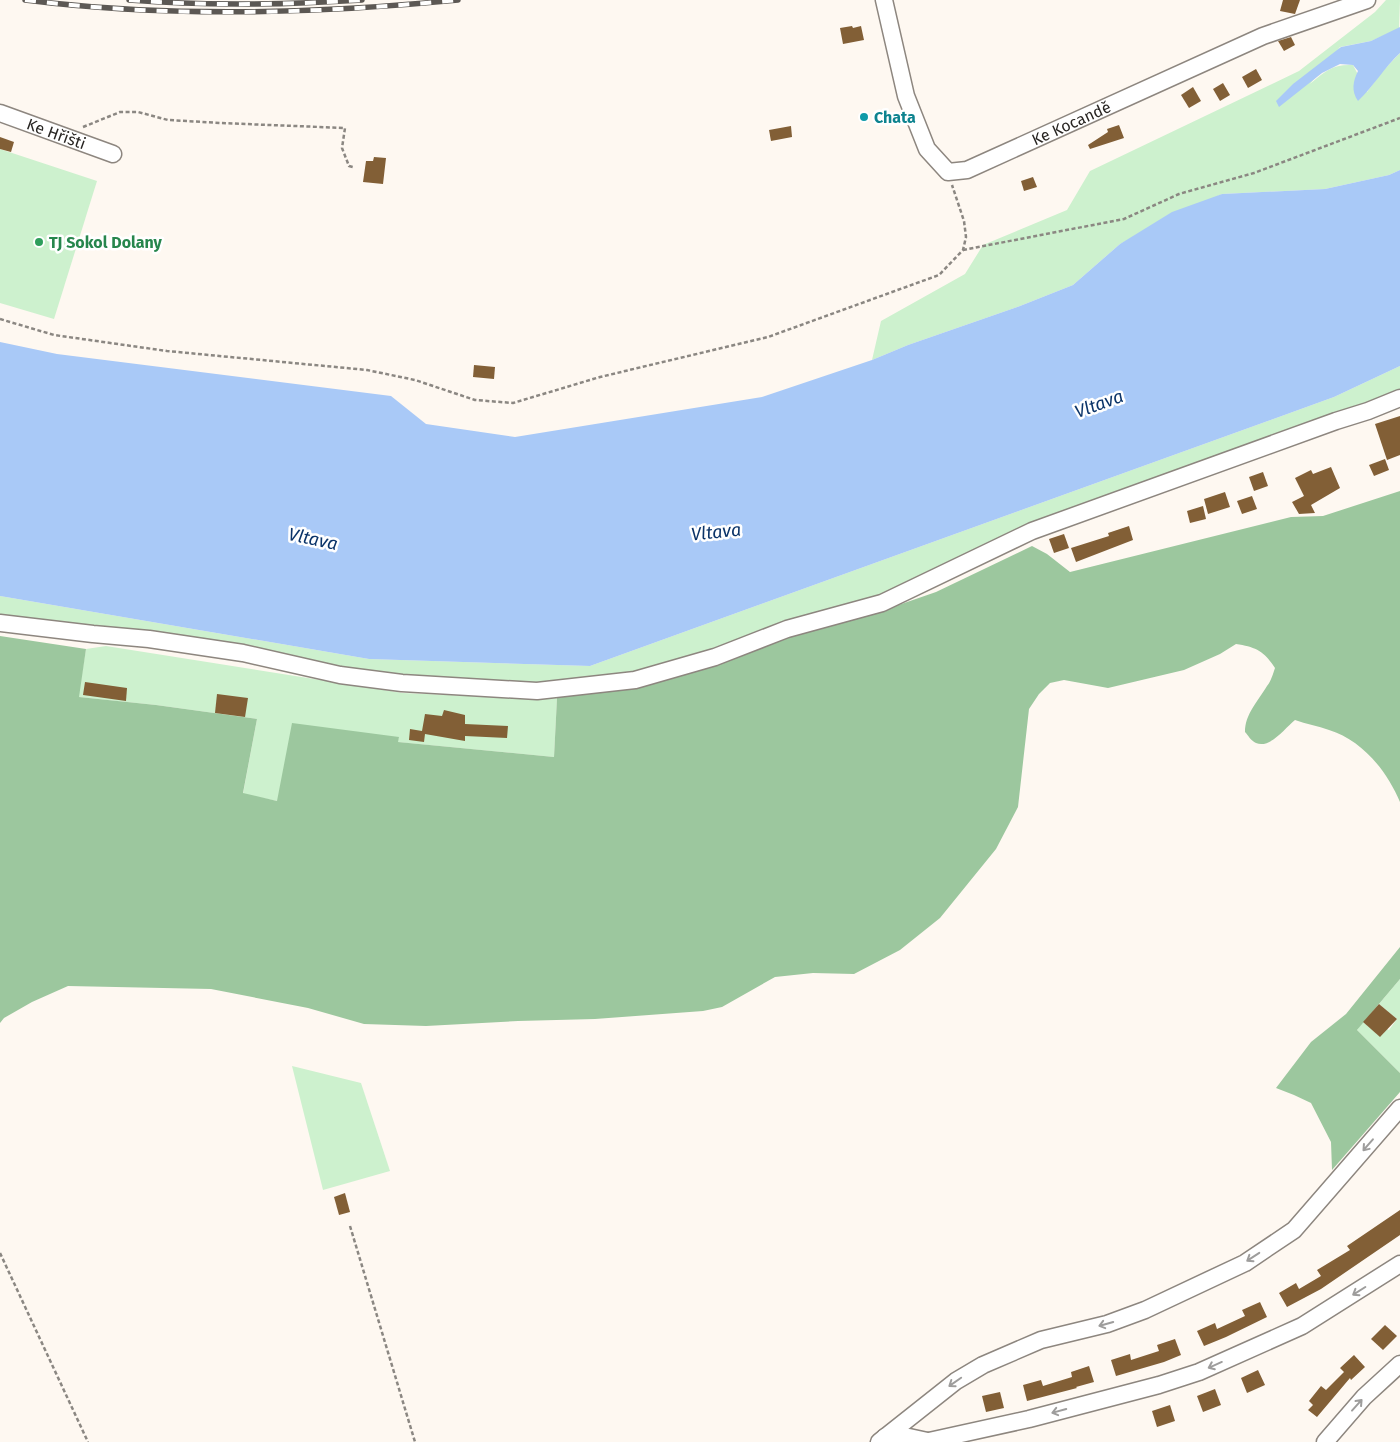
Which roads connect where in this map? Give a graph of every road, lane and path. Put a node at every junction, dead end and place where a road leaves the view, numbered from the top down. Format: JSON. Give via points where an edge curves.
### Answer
{"nodes":[{"id":1,"x":884,"y":0,"type":"edge"},
{"id":2,"x":1367,"y":0,"type":"edge"},
{"id":3,"x":0,"y":113,"type":"edge"},
{"id":4,"x":1400,"y":118,"type":"edge"},
{"id":5,"x":64,"y":136,"type":"junction"},
{"id":6,"x":113,"y":154,"type":"dead end"},
{"id":7,"x":354,"y":167,"type":"dead end"},
{"id":8,"x":948,"y":172,"type":"junction"},
{"id":9,"x":963,"y":250,"type":"junction"},
{"id":10,"x":0,"y":319,"type":"edge"},
{"id":11,"x":1400,"y":398,"type":"edge"},
{"id":12,"x":0,"y":623,"type":"edge"},
{"id":13,"x":1400,"y":1108,"type":"edge"},
{"id":14,"x":350,"y":1226,"type":"dead end"},
{"id":15,"x":0,"y":1254,"type":"edge"},
{"id":16,"x":1400,"y":1264,"type":"edge"},
{"id":17,"x":1400,"y":1364,"type":"edge"},
{"id":18,"x":993,"y":1435,"type":"edge"},
{"id":19,"x":882,"y":1440,"type":"edge"},
{"id":20,"x":88,"y":1442,"type":"edge"},
{"id":21,"x":416,"y":1442,"type":"edge"},
{"id":22,"x":931,"y":1442,"type":"edge"},
{"id":23,"x":1325,"y":1442,"type":"edge"}],
"edges":[{"from":1,"to":8,"type":"street","via":[[906,96],[926,149]]},
{"from":2,"to":8,"type":"street","name":"Ke Kocandě","via":[[1263,36],[967,170]]},
{"from":3,"to":5,"type":"street","name":"Ke Hřišti"},
{"from":4,"to":9,"type":"path","via":[[1254,173],[1179,194],[1124,219]]},
{"from":5,"to":6,"type":"street","name":"Ke Hřišti"},
{"from":5,"to":7,"type":"path","via":[[120,112],[220,124],[345,128],[342,148],[349,166]]},
{"from":8,"to":9,"type":"path","via":[[964,220],[966,237]]},
{"from":9,"to":10,"type":"path","via":[[939,275],[768,337],[600,377],[512,402],[475,400],[415,380],[367,370],[167,351],[54,335]]},
{"from":11,"to":12,"type":"street","via":[[1032,531],[882,603],[787,629],[715,657],[635,680],[537,691],[402,683],[340,675],[242,653],[159,640]]},
{"from":13,"to":19,"type":"street","one_way":true,"via":[[1294,1230],[1245,1263],[1145,1310],[1107,1324],[1041,1340],[983,1365],[956,1381]]},
{"from":14,"to":21,"type":"path"},
{"from":15,"to":20,"type":"path"},
{"from":16,"to":18,"type":"street","one_way":true,"via":[[1302,1326],[1198,1372]]},
{"from":23,"to":17,"type":"street","one_way":true,"via":[[1364,1397]]},
{"from":18,"to":22,"type":"street"},
{"from":19,"to":22,"type":"street","via":[[910,1437]]}]}
